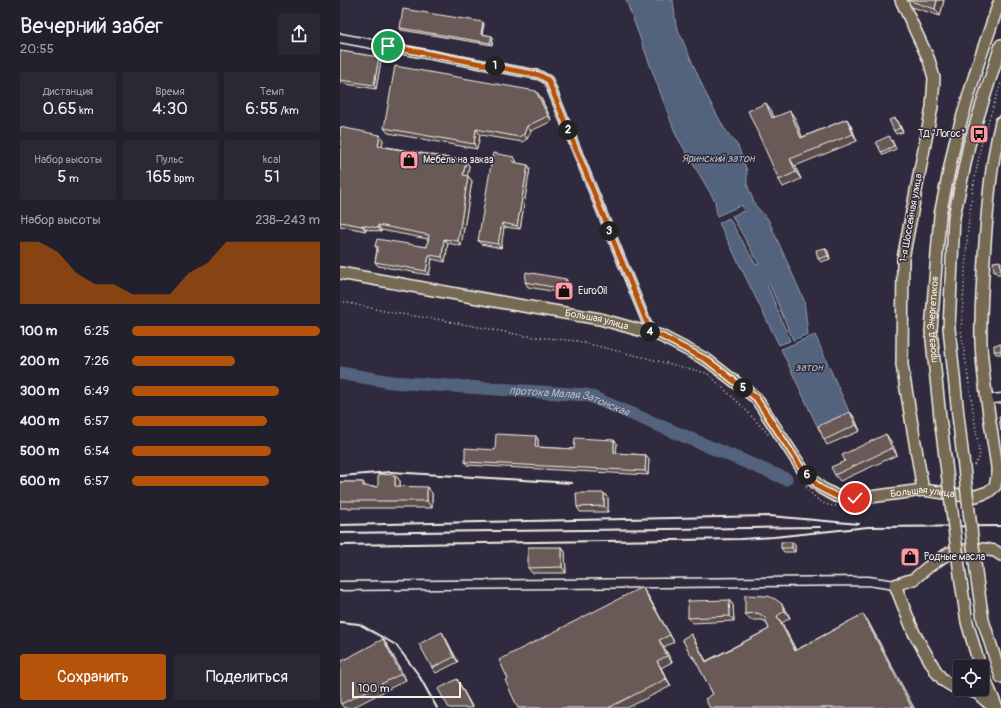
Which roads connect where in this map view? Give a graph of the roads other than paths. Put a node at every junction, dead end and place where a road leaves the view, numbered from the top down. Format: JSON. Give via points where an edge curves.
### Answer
{"nodes":[{"id":1,"x":901,"y":0,"type":"edge"},
{"id":2,"x":1000,"y":0,"type":"edge"},
{"id":3,"x":340,"y":38,"type":"edge"},
{"id":4,"x":1001,"y":45,"type":"edge"},
{"id":5,"x":1001,"y":123,"type":"edge"},
{"id":6,"x":340,"y":273,"type":"edge"},
{"id":7,"x":651,"y":333,"type":"junction"},
{"id":8,"x":1001,"y":398,"type":"edge"},
{"id":9,"x":987,"y":400,"type":"junction"},
{"id":10,"x":923,"y":490,"type":"junction"},
{"id":11,"x":1001,"y":555,"type":"edge"},
{"id":12,"x":895,"y":585,"type":"junction"},
{"id":13,"x":340,"y":586,"type":"edge"},
{"id":14,"x":978,"y":660,"type":"edge"},
{"id":15,"x":1001,"y":677,"type":"edge"},
{"id":16,"x":953,"y":686,"type":"edge"},
{"id":17,"x":989,"y":689,"type":"edge"},
{"id":18,"x":980,"y":696,"type":"edge"},
{"id":19,"x":994,"y":708,"type":"edge"},
{"id":20,"x":997,"y":708,"type":"edge"}],
"edges":[{"from":1,"to":10,"type":"main road","name":"1-я Шоссейная улица","via":[[929,60],[934,78],[932,107],[902,260],[902,365]]},
{"from":2,"to":14,"type":"main road","name":"проезд Энергетиков","bridge":true,"via":[[955,142],[940,215],[931,331],[961,582],[967,622]]},
{"from":3,"to":7,"type":"street","via":[[539,75],[548,80]]},
{"from":4,"to":15,"type":"main road","name":"проезд Энергетиков","bridge":true,"via":[[968,145],[954,217],[949,328],[977,580],[983,620]]},
{"from":5,"to":9,"type":"main road","name":"Большая улица","via":[[993,157],[981,307],[981,343]]},
{"from":6,"to":7,"type":"main road","name":"Большая улица","via":[[600,319]]},
{"from":7,"to":10,"type":"main road","name":"Большая улица","via":[[707,360],[756,398],[805,473],[820,488],[836,496],[855,498]]},
{"from":8,"to":9,"type":"street"},
{"from":9,"to":10,"type":"main road","name":"Большая улица","via":[[997,467],[995,486],[988,492],[976,496]]},
{"from":11,"to":12,"type":"main road","via":[[983,549],[949,553],[914,579]]},
{"from":12,"to":13,"type":"street","via":[[868,581]]},
{"from":12,"to":16,"type":"main road","via":[[914,633],[937,673]]},
{"from":17,"to":20,"type":"main road"},
{"from":18,"to":19,"type":"main road"}]}
